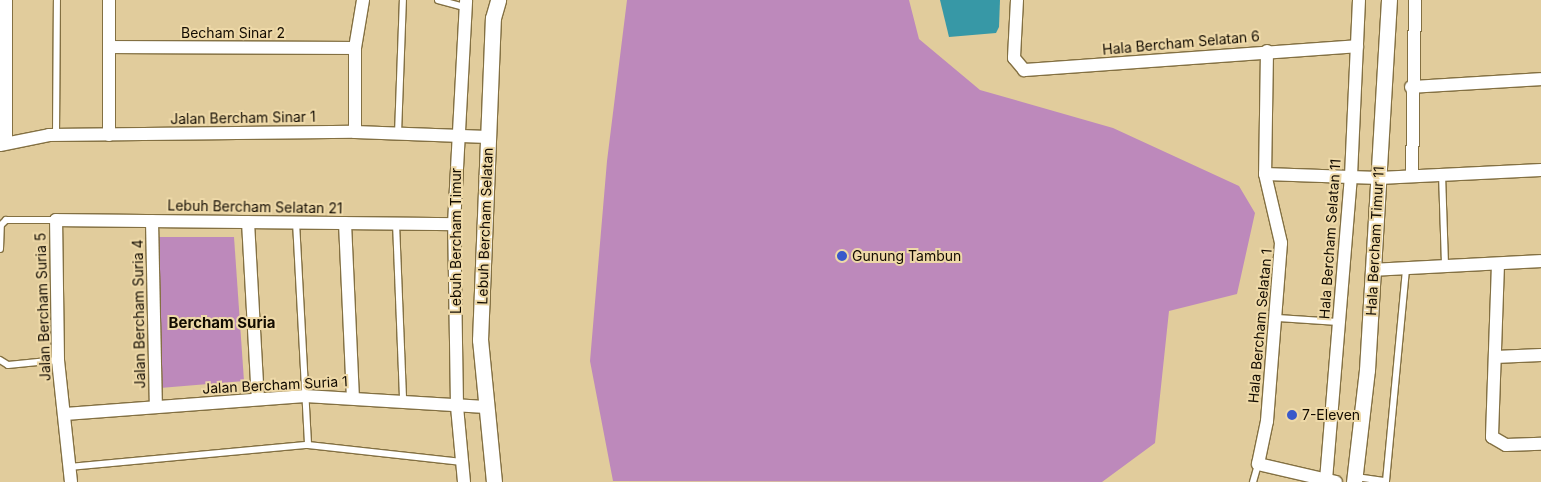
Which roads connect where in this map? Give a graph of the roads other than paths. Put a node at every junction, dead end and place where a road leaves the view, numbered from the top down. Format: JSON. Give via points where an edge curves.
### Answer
{"nodes":[{"id":1,"x":6,"y":0,"type":"edge"},
{"id":2,"x":57,"y":0,"type":"edge"},
{"id":3,"x":109,"y":0,"type":"edge"},
{"id":4,"x":363,"y":0,"type":"edge"},
{"id":5,"x":403,"y":0,"type":"edge"},
{"id":6,"x":438,"y":0,"type":"edge"},
{"id":7,"x":498,"y":0,"type":"edge"},
{"id":8,"x":1017,"y":0,"type":"edge"},
{"id":9,"x":1359,"y":0,"type":"edge"},
{"id":10,"x":1389,"y":0,"type":"edge"},
{"id":11,"x":1415,"y":0,"type":"edge"},
{"id":12,"x":465,"y":4,"type":"edge"},
{"id":13,"x":1357,"y":46,"type":"junction"},
{"id":14,"x":110,"y":47,"type":"junction"},
{"id":15,"x":355,"y":48,"type":"junction"},
{"id":16,"x":1267,"y":51,"type":"junction"},
{"id":17,"x":1541,"y":79,"type":"edge"},
{"id":18,"x":1411,"y":88,"type":"junction"},
{"id":19,"x":355,"y":132,"type":"junction"},
{"id":20,"x":109,"y":134,"type":"junction"},
{"id":21,"x":398,"y":134,"type":"junction"},
{"id":22,"x":56,"y":135,"type":"junction"},
{"id":23,"x":458,"y":137,"type":"junction"},
{"id":24,"x":488,"y":137,"type":"junction"},
{"id":25,"x":3,"y":144,"type":"edge"},
{"id":26,"x":1541,"y":170,"type":"edge"},
{"id":27,"x":1265,"y":174,"type":"junction"},
{"id":28,"x":1442,"y":174,"type":"junction"},
{"id":29,"x":1412,"y":175,"type":"junction"},
{"id":30,"x":1351,"y":176,"type":"junction"},
{"id":31,"x":1379,"y":178,"type":"junction"},
{"id":32,"x":56,"y":220,"type":"junction"},
{"id":33,"x":152,"y":221,"type":"junction"},
{"id":34,"x":248,"y":222,"type":"junction"},
{"id":35,"x":296,"y":222,"type":"junction"},
{"id":36,"x":345,"y":223,"type":"junction"},
{"id":37,"x":396,"y":223,"type":"junction"},
{"id":38,"x":454,"y":224,"type":"junction"},
{"id":39,"x":0,"y":249,"type":"edge"},
{"id":40,"x":1541,"y":261,"type":"edge"},
{"id":41,"x":1498,"y":264,"type":"junction"},
{"id":42,"x":1445,"y":266,"type":"junction"},
{"id":43,"x":1372,"y":270,"type":"junction"},
{"id":44,"x":1406,"y":270,"type":"junction"},
{"id":45,"x":1277,"y":318,"type":"junction"},
{"id":46,"x":1339,"y":322,"type":"junction"},
{"id":47,"x":1541,"y":355,"type":"edge"},
{"id":48,"x":1496,"y":357,"type":"junction"},
{"id":49,"x":0,"y":360,"type":"edge"},
{"id":50,"x":58,"y":360,"type":"junction"},
{"id":51,"x":305,"y":396,"type":"junction"},
{"id":52,"x":354,"y":396,"type":"junction"},
{"id":53,"x":258,"y":399,"type":"junction"},
{"id":54,"x":403,"y":401,"type":"junction"},
{"id":55,"x":156,"y":406,"type":"junction"},
{"id":56,"x":457,"y":406,"type":"junction"},
{"id":57,"x":486,"y":407,"type":"junction"},
{"id":58,"x":65,"y":414,"type":"junction"},
{"id":59,"x":1541,"y":444,"type":"edge"},
{"id":60,"x":308,"y":445,"type":"junction"},
{"id":61,"x":462,"y":462,"type":"junction"},
{"id":62,"x":1258,"y":464,"type":"junction"},
{"id":63,"x":69,"y":467,"type":"junction"},
{"id":64,"x":1355,"y":479,"type":"edge"},
{"id":65,"x":1331,"y":481,"type":"edge"},
{"id":66,"x":70,"y":482,"type":"edge"},
{"id":67,"x":464,"y":482,"type":"edge"},
{"id":68,"x":494,"y":482,"type":"edge"},
{"id":69,"x":1253,"y":482,"type":"edge"},
{"id":70,"x":1388,"y":482,"type":"edge"}],
"edges":[{"from":1,"to":25,"type":"street"},
{"from":2,"to":22,"type":"lane"},
{"from":3,"to":14,"type":"street"},
{"from":4,"to":15,"type":"street"},
{"from":5,"to":21,"type":"lane"},
{"from":6,"to":12,"type":"lane"},
{"from":7,"to":24,"type":"street","name":"Lebuh Bercham Selatan"},
{"from":8,"to":16,"type":"street","name":"Hala Bercham Selatan 6","via":[[1014,58],[1019,68],[1030,71]]},
{"from":9,"to":13,"type":"street","name":"Hala Bercham Selatan 11"},
{"from":10,"to":31,"type":"street","name":"Hala Bercham Timur 11"},
{"from":11,"to":18,"type":"street"},
{"from":12,"to":23,"type":"street","name":"Lebuh Bercham Timur"},
{"from":13,"to":16,"type":"street","name":"Hala Bercham Selatan 6"},
{"from":13,"to":30,"type":"street","name":"Hala Bercham Selatan 11"},
{"from":14,"to":15,"type":"street","name":"Becham Sinar 2"},
{"from":14,"to":20,"type":"street"},
{"from":15,"to":19,"type":"street"},
{"from":16,"to":27,"type":"street","name":"Hala Bercham Selatan 1"},
{"from":17,"to":18,"type":"street"},
{"from":18,"to":29,"type":"street"},
{"from":19,"to":20,"type":"street","name":"Jalan Bercham Sinar 1"},
{"from":19,"to":21,"type":"street","name":"Jalan Bercham Sinar 1"},
{"from":20,"to":22,"type":"street","name":"Jalan Bercham Sinar 1"},
{"from":21,"to":23,"type":"street","name":"Jalan Bercham Sinar 1"},
{"from":22,"to":25,"type":"street","name":"Jalan Bercham Sinar 1"},
{"from":23,"to":24,"type":"street","name":"Jalan Bercham Sinar 1"},
{"from":23,"to":38,"type":"street","name":"Lebuh Bercham Timur"},
{"from":24,"to":57,"type":"street","name":"Lebuh Bercham Selatan","via":[[480,340]]},
{"from":26,"to":28,"type":"street"},
{"from":27,"to":30,"type":"street"},
{"from":27,"to":45,"type":"street","name":"Hala Bercham Selatan 1","via":[[1281,243]]},
{"from":28,"to":29,"type":"street"},
{"from":28,"to":42,"type":"lane"},
{"from":29,"to":31,"type":"street"},
{"from":30,"to":31,"type":"street"},
{"from":30,"to":46,"type":"street","name":"Hala Bercham Selatan 11"},
{"from":31,"to":43,"type":"street","name":"Hala Bercham Timur 11"},
{"from":32,"to":33,"type":"street","name":"Lebuh Bercham Selatan 21"},
{"from":32,"to":39,"type":"lane","via":[[3,222]]},
{"from":32,"to":50,"type":"street","name":"Jalan Bercham Suria 5"},
{"from":33,"to":34,"type":"street","name":"Lebuh Bercham Selatan 21"},
{"from":33,"to":55,"type":"street","name":"Jalan Bercham Suria 4"},
{"from":34,"to":35,"type":"street","name":"Lebuh Bercham Selatan 21"},
{"from":34,"to":53,"type":"street"},
{"from":35,"to":36,"type":"street","name":"Lebuh Bercham Selatan 21"},
{"from":35,"to":51,"type":"lane"},
{"from":36,"to":37,"type":"street","name":"Lebuh Bercham Selatan 21"},
{"from":36,"to":52,"type":"street"},
{"from":37,"to":38,"type":"street","name":"Lebuh Bercham Selatan 21"},
{"from":37,"to":54,"type":"lane"},
{"from":38,"to":56,"type":"street","name":"Lebuh Bercham Timur"},
{"from":40,"to":41,"type":"street"},
{"from":41,"to":42,"type":"street"},
{"from":41,"to":48,"type":"street"},
{"from":42,"to":44,"type":"street"},
{"from":43,"to":44,"type":"street"},
{"from":43,"to":64,"type":"street","name":"Hala Bercham Timur 11"},
{"from":44,"to":70,"type":"lane"},
{"from":45,"to":46,"type":"lane"},
{"from":45,"to":62,"type":"street","name":"Hala Bercham Selatan 1"},
{"from":46,"to":65,"type":"street","name":"Hala Bercham Selatan 11"},
{"from":47,"to":48,"type":"street"},
{"from":48,"to":59,"type":"street","via":[[1492,437],[1506,446]]},
{"from":49,"to":50,"type":"lane","via":[[8,365]]},
{"from":50,"to":58,"type":"street","name":"Jalan Bercham Suria 5"},
{"from":51,"to":52,"type":"street","name":"Jalan Bercham Suria 1"},
{"from":51,"to":53,"type":"street","name":"Jalan Bercham Suria 1"},
{"from":51,"to":60,"type":"lane"},
{"from":52,"to":54,"type":"street","name":"Jalan Bercham Suria 1"},
{"from":53,"to":55,"type":"street","name":"Jalan Bercham Suria 1"},
{"from":54,"to":56,"type":"street","name":"Jalan Bercham Suria 1"},
{"from":55,"to":58,"type":"street","name":"Jalan Bercham Suria 1"},
{"from":56,"to":57,"type":"street","name":"Jalan Bercham Suria 1"},
{"from":56,"to":61,"type":"street","name":"Lebuh Bercham Timur"},
{"from":57,"to":68,"type":"street","name":"Lebuh Bercham Selatan"},
{"from":58,"to":63,"type":"street","name":"Jalan Bercham Suria 5"},
{"from":60,"to":61,"type":"lane"},
{"from":60,"to":63,"type":"lane"},
{"from":61,"to":67,"type":"street","name":"Lebuh Bercham Timur"},
{"from":62,"to":65,"type":"street"},
{"from":62,"to":69,"type":"lane"},
{"from":63,"to":66,"type":"street","name":"Jalan Bercham Suria 5"},
{"from":64,"to":70,"type":"lane"}]}
